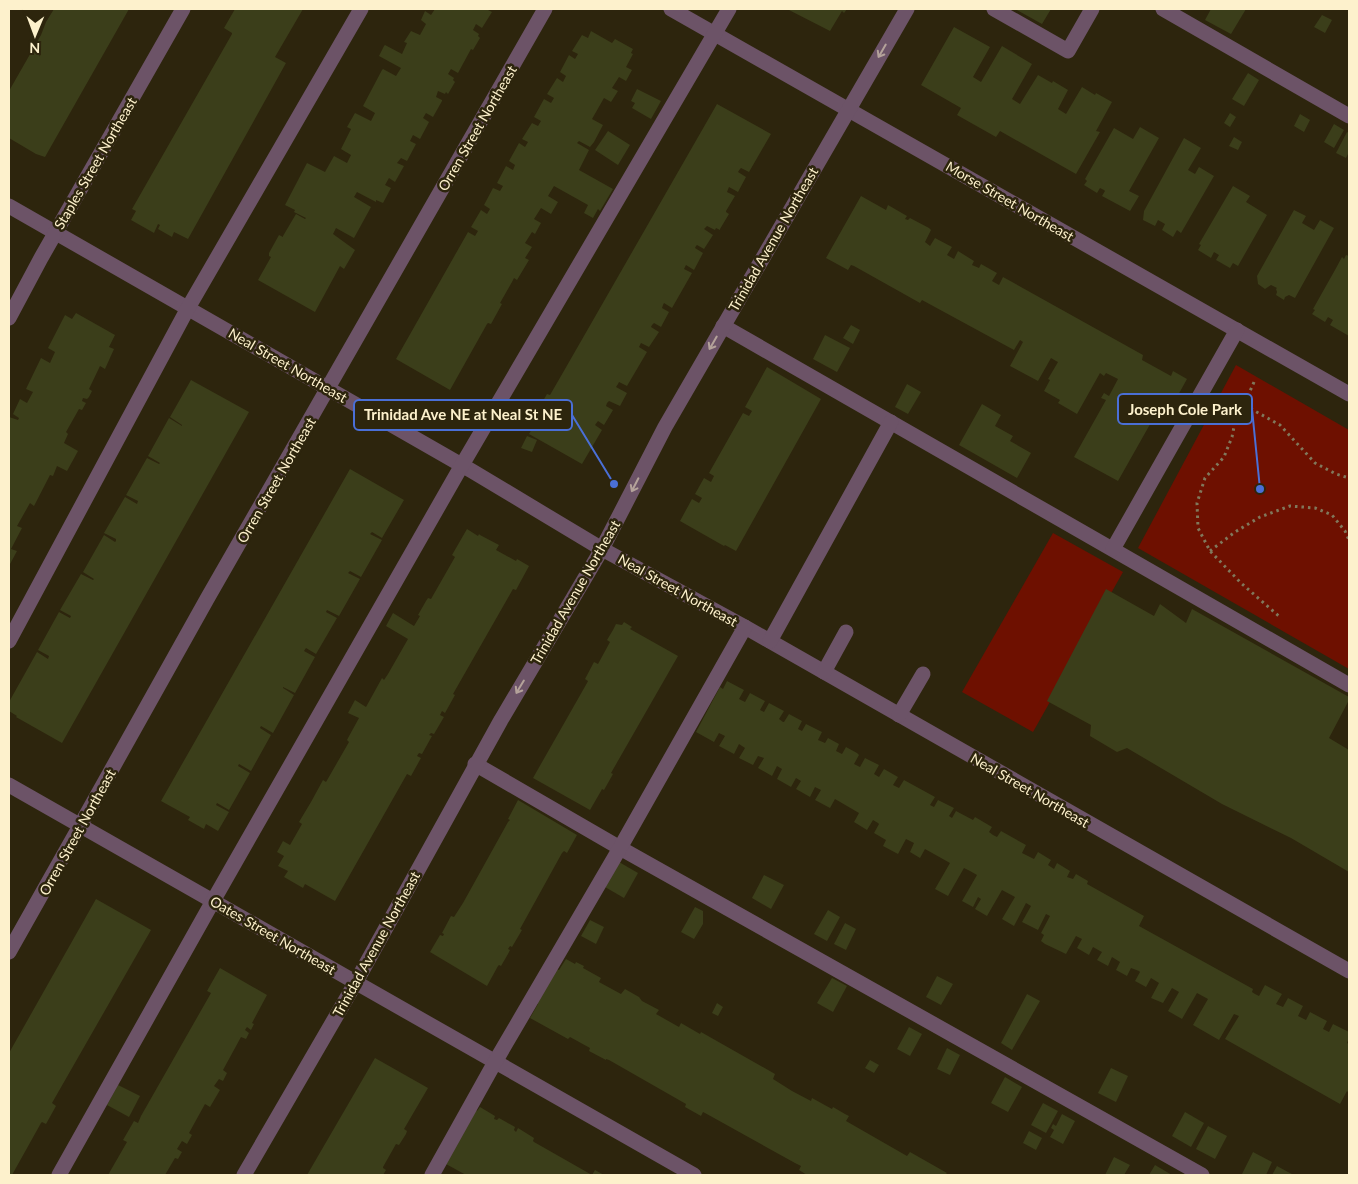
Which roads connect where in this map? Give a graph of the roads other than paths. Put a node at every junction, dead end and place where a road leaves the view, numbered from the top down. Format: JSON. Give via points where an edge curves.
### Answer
{"nodes":[{"id":1,"x":182,"y":9,"type":"edge"},
{"id":2,"x":361,"y":9,"type":"edge"},
{"id":3,"x":545,"y":9,"type":"edge"},
{"id":4,"x":671,"y":9,"type":"edge"},
{"id":5,"x":729,"y":9,"type":"edge"},
{"id":6,"x":907,"y":9,"type":"edge"},
{"id":7,"x":994,"y":9,"type":"edge"},
{"id":8,"x":1092,"y":9,"type":"edge"},
{"id":9,"x":1163,"y":9,"type":"edge"},
{"id":10,"x":715,"y":34,"type":"junction"},
{"id":11,"x":849,"y":109,"type":"junction"},
{"id":12,"x":1349,"y":116,"type":"edge"},
{"id":13,"x":9,"y":206,"type":"edge"},
{"id":14,"x":55,"y":232,"type":"junction"},
{"id":15,"x":188,"y":308,"type":"junction"},
{"id":16,"x":9,"y":318,"type":"edge"},
{"id":17,"x":723,"y":326,"type":"junction"},
{"id":18,"x":1237,"y":330,"type":"junction"},
{"id":19,"x":328,"y":389,"type":"junction"},
{"id":20,"x":1349,"y":394,"type":"edge"},
{"id":21,"x":891,"y":422,"type":"junction"},
{"id":22,"x":462,"y":465,"type":"junction"},
{"id":23,"x":602,"y":549,"type":"junction"},
{"id":24,"x":1113,"y":550,"type":"junction"},
{"id":25,"x":745,"y":627,"type":"junction"},
{"id":26,"x":846,"y":632,"type":"dead end"},
{"id":27,"x":9,"y":641,"type":"edge"},
{"id":28,"x":770,"y":642,"type":"junction"},
{"id":29,"x":824,"y":672,"type":"junction"},
{"id":30,"x":923,"y":674,"type":"dead end"},
{"id":31,"x":1349,"y":686,"type":"edge"},
{"id":32,"x":899,"y":715,"type":"junction"},
{"id":33,"x":476,"y":764,"type":"junction"},
{"id":34,"x":9,"y":784,"type":"edge"},
{"id":35,"x":80,"y":826,"type":"junction"},
{"id":36,"x":620,"y":848,"type":"junction"},
{"id":37,"x":213,"y":901,"type":"junction"},
{"id":38,"x":9,"y":952,"type":"edge"},
{"id":39,"x":1349,"y":971,"type":"edge"},
{"id":40,"x":356,"y":982,"type":"junction"},
{"id":41,"x":495,"y":1062,"type":"junction"},
{"id":42,"x":59,"y":1175,"type":"edge"},
{"id":43,"x":244,"y":1175,"type":"edge"},
{"id":44,"x":432,"y":1175,"type":"edge"},
{"id":45,"x":694,"y":1175,"type":"edge"},
{"id":46,"x":1202,"y":1175,"type":"edge"}],
"edges":[{"from":1,"to":14,"type":"street","name":"Staples Street Northeast"},
{"from":2,"to":15,"type":"street"},
{"from":3,"to":19,"type":"street","name":"Orren Street Northeast"},
{"from":4,"to":10,"type":"street","name":"Morse Street Northeast"},
{"from":5,"to":10,"type":"street"},
{"from":6,"to":11,"type":"street","name":"Trinidad Avenue Northeast","one_way":true},
{"from":7,"to":8,"type":"street","via":[[1068,51]]},
{"from":9,"to":12,"type":"street"},
{"from":10,"to":11,"type":"street","name":"Morse Street Northeast"},
{"from":10,"to":22,"type":"street"},
{"from":11,"to":17,"type":"street","name":"Trinidad Avenue Northeast"},
{"from":11,"to":18,"type":"street","name":"Morse Street Northeast"},
{"from":13,"to":14,"type":"street","name":"Neal Street Northeast"},
{"from":14,"to":15,"type":"street","name":"Neal Street Northeast"},
{"from":14,"to":16,"type":"street","name":"Staples Street Northeast"},
{"from":15,"to":19,"type":"street","name":"Neal Street Northeast"},
{"from":15,"to":27,"type":"street"},
{"from":17,"to":21,"type":"street"},
{"from":17,"to":23,"type":"street","name":"Trinidad Avenue Northeast","one_way":true,"via":[[665,427]]},
{"from":18,"to":20,"type":"street","name":"Morse Street Northeast"},
{"from":18,"to":24,"type":"street"},
{"from":19,"to":22,"type":"street","name":"Neal Street Northeast"},
{"from":19,"to":35,"type":"street","name":"Orren Street Northeast"},
{"from":21,"to":24,"type":"street"},
{"from":21,"to":28,"type":"street"},
{"from":22,"to":23,"type":"street","name":"Neal Street Northeast"},
{"from":22,"to":37,"type":"street"},
{"from":23,"to":25,"type":"street","name":"Neal Street Northeast"},
{"from":23,"to":33,"type":"street","name":"Trinidad Avenue Northeast","one_way":true},
{"from":24,"to":31,"type":"street"},
{"from":25,"to":28,"type":"street","name":"Neal Street Northeast"},
{"from":25,"to":36,"type":"street"},
{"from":26,"to":29,"type":"street"},
{"from":28,"to":29,"type":"street","name":"Neal Street Northeast"},
{"from":29,"to":32,"type":"street","name":"Neal Street Northeast"},
{"from":30,"to":32,"type":"street"},
{"from":32,"to":39,"type":"street","name":"Neal Street Northeast"},
{"from":33,"to":36,"type":"street"},
{"from":33,"to":40,"type":"street","name":"Trinidad Avenue Northeast"},
{"from":34,"to":35,"type":"street","name":"Oates Street Northeast"},
{"from":35,"to":37,"type":"street","name":"Oates Street Northeast"},
{"from":35,"to":38,"type":"street","name":"Orren Street Northeast"},
{"from":36,"to":41,"type":"street"},
{"from":36,"to":46,"type":"street"},
{"from":37,"to":40,"type":"street","name":"Oates Street Northeast"},
{"from":37,"to":42,"type":"street"},
{"from":40,"to":41,"type":"street","name":"Oates Street Northeast"},
{"from":40,"to":43,"type":"street","name":"Trinidad Avenue Northeast"},
{"from":41,"to":44,"type":"street"},
{"from":41,"to":45,"type":"street","name":"Oates Street Northeast"}]}
